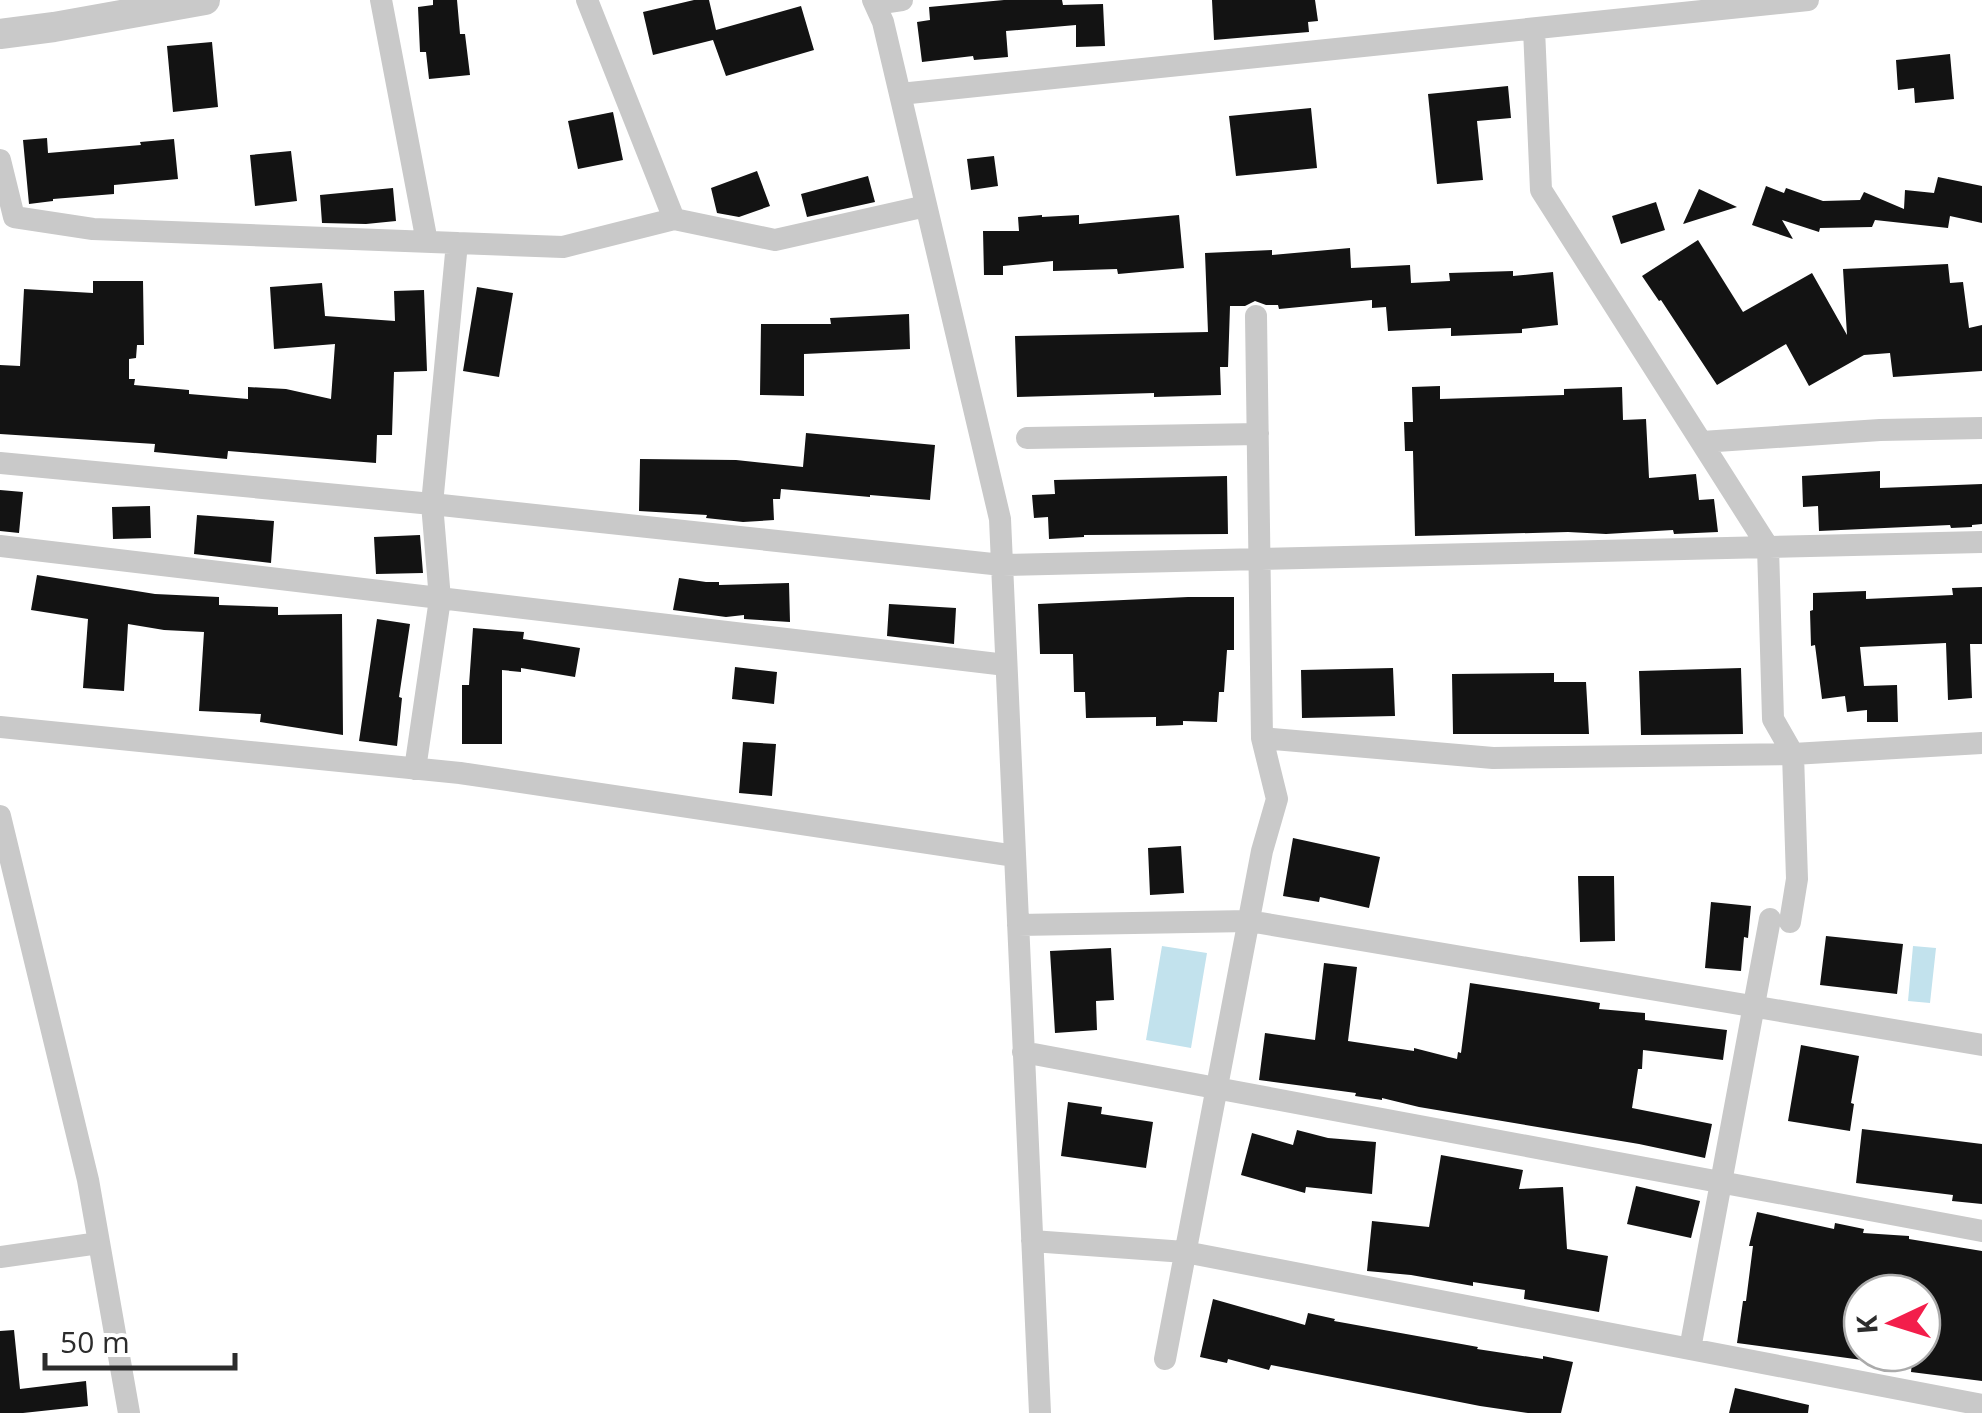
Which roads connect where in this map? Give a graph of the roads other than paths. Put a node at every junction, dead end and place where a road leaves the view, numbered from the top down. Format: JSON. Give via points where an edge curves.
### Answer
{"nodes":[{"id":1,"x":205,"y":0,"type":"edge"},
{"id":2,"x":381,"y":0,"type":"edge"},
{"id":3,"x":588,"y":0,"type":"edge"},
{"id":4,"x":902,"y":0,"type":"edge"},
{"id":5,"x":1808,"y":0,"type":"edge"},
{"id":6,"x":874,"y":2,"type":"edge"},
{"id":7,"x":1534,"y":28,"type":"junction"},
{"id":8,"x":0,"y":34,"type":"edge"},
{"id":9,"x":900,"y":94,"type":"junction"},
{"id":10,"x":0,"y":160,"type":"edge"},
{"id":11,"x":926,"y":206,"type":"junction"},
{"id":12,"x":674,"y":219,"type":"junction"},
{"id":13,"x":427,"y":242,"type":"junction"},
{"id":14,"x":457,"y":243,"type":"junction"},
{"id":15,"x":1256,"y":316,"type":"dead end"},
{"id":16,"x":1982,"y":428,"type":"edge"},
{"id":17,"x":1258,"y":434,"type":"junction"},
{"id":18,"x":1027,"y":438,"type":"dead end"},
{"id":19,"x":1702,"y":442,"type":"junction"},
{"id":20,"x":0,"y":463,"type":"edge"},
{"id":21,"x":432,"y":504,"type":"junction"},
{"id":22,"x":1982,"y":542,"type":"edge"},
{"id":23,"x":0,"y":546,"type":"edge"},
{"id":24,"x":1768,"y":546,"type":"junction"},
{"id":25,"x":1260,"y":559,"type":"junction"},
{"id":26,"x":1002,"y":565,"type":"junction"},
{"id":27,"x":440,"y":599,"type":"junction"},
{"id":28,"x":1006,"y":665,"type":"junction"},
{"id":29,"x":0,"y":727,"type":"edge"},
{"id":30,"x":1262,"y":738,"type":"junction"},
{"id":31,"x":1982,"y":743,"type":"edge"},
{"id":32,"x":1794,"y":754,"type":"junction"},
{"id":33,"x":416,"y":769,"type":"junction"},
{"id":34,"x":0,"y":816,"type":"edge"},
{"id":35,"x":1015,"y":856,"type":"junction"},
{"id":36,"x":1249,"y":921,"type":"junction"},
{"id":37,"x":1018,"y":925,"type":"junction"},
{"id":38,"x":1754,"y":1007,"type":"junction"},
{"id":39,"x":1982,"y":1045,"type":"edge"},
{"id":40,"x":1024,"y":1052,"type":"junction"},
{"id":41,"x":1217,"y":1088,"type":"junction"},
{"id":42,"x":1721,"y":1182,"type":"junction"},
{"id":43,"x":1982,"y":1231,"type":"edge"},
{"id":44,"x":1032,"y":1241,"type":"junction"},
{"id":45,"x":99,"y":1243,"type":"junction"},
{"id":46,"x":1185,"y":1252,"type":"junction"},
{"id":47,"x":0,"y":1257,"type":"edge"},
{"id":48,"x":1690,"y":1349,"type":"junction"},
{"id":49,"x":1165,"y":1359,"type":"dead end"},
{"id":50,"x":1982,"y":1406,"type":"edge"},
{"id":51,"x":130,"y":1413,"type":"edge"},
{"id":52,"x":1040,"y":1413,"type":"edge"}],
"edges":[{"from":1,"to":8,"type":"street"},
{"from":2,"to":13,"type":"street"},
{"from":3,"to":12,"type":"street"},
{"from":4,"to":6,"type":"street"},
{"from":5,"to":7,"type":"street"},
{"from":6,"to":9,"type":"street"},
{"from":7,"to":9,"type":"street"},
{"from":7,"to":19,"type":"street","via":[[1541,190]]},
{"from":9,"to":11,"type":"street"},
{"from":10,"to":13,"type":"street","via":[[14,218],[94,229]]},
{"from":11,"to":12,"type":"street","via":[[775,240]]},
{"from":11,"to":26,"type":"street","via":[[1000,519]]},
{"from":12,"to":14,"type":"street","via":[[564,248]]},
{"from":13,"to":14,"type":"street"},
{"from":14,"to":21,"type":"street"},
{"from":15,"to":17,"type":"street"},
{"from":16,"to":19,"type":"street"},
{"from":17,"to":18,"type":"street"},
{"from":17,"to":25,"type":"street"},
{"from":19,"to":24,"type":"street"},
{"from":20,"to":21,"type":"street"},
{"from":21,"to":26,"type":"street"},
{"from":21,"to":27,"type":"street"},
{"from":22,"to":24,"type":"street"},
{"from":23,"to":27,"type":"street"},
{"from":24,"to":25,"type":"street"},
{"from":24,"to":32,"type":"street","via":[[1773,720]]},
{"from":25,"to":26,"type":"street"},
{"from":25,"to":30,"type":"street"},
{"from":26,"to":28,"type":"street"},
{"from":27,"to":28,"type":"street"},
{"from":27,"to":33,"type":"street"},
{"from":28,"to":35,"type":"street"},
{"from":29,"to":33,"type":"street"},
{"from":30,"to":32,"type":"street","via":[[1493,758]]},
{"from":30,"to":36,"type":"street","via":[[1277,798]]},
{"from":31,"to":32,"type":"street"},
{"from":32,"to":38,"type":"street","via":[[1797,879]]},
{"from":33,"to":35,"type":"street"},
{"from":34,"to":45,"type":"street"},
{"from":35,"to":37,"type":"street"},
{"from":36,"to":37,"type":"street"},
{"from":36,"to":38,"type":"street"},
{"from":36,"to":41,"type":"street"},
{"from":37,"to":40,"type":"street"},
{"from":38,"to":39,"type":"street"},
{"from":38,"to":42,"type":"street"},
{"from":40,"to":41,"type":"street"},
{"from":40,"to":44,"type":"street"},
{"from":41,"to":42,"type":"street"},
{"from":41,"to":46,"type":"street"},
{"from":42,"to":43,"type":"street"},
{"from":42,"to":48,"type":"street"},
{"from":44,"to":46,"type":"street"},
{"from":44,"to":52,"type":"street"},
{"from":45,"to":47,"type":"street"},
{"from":45,"to":51,"type":"street"},
{"from":46,"to":48,"type":"street"},
{"from":46,"to":49,"type":"street"},
{"from":48,"to":50,"type":"street"}]}
